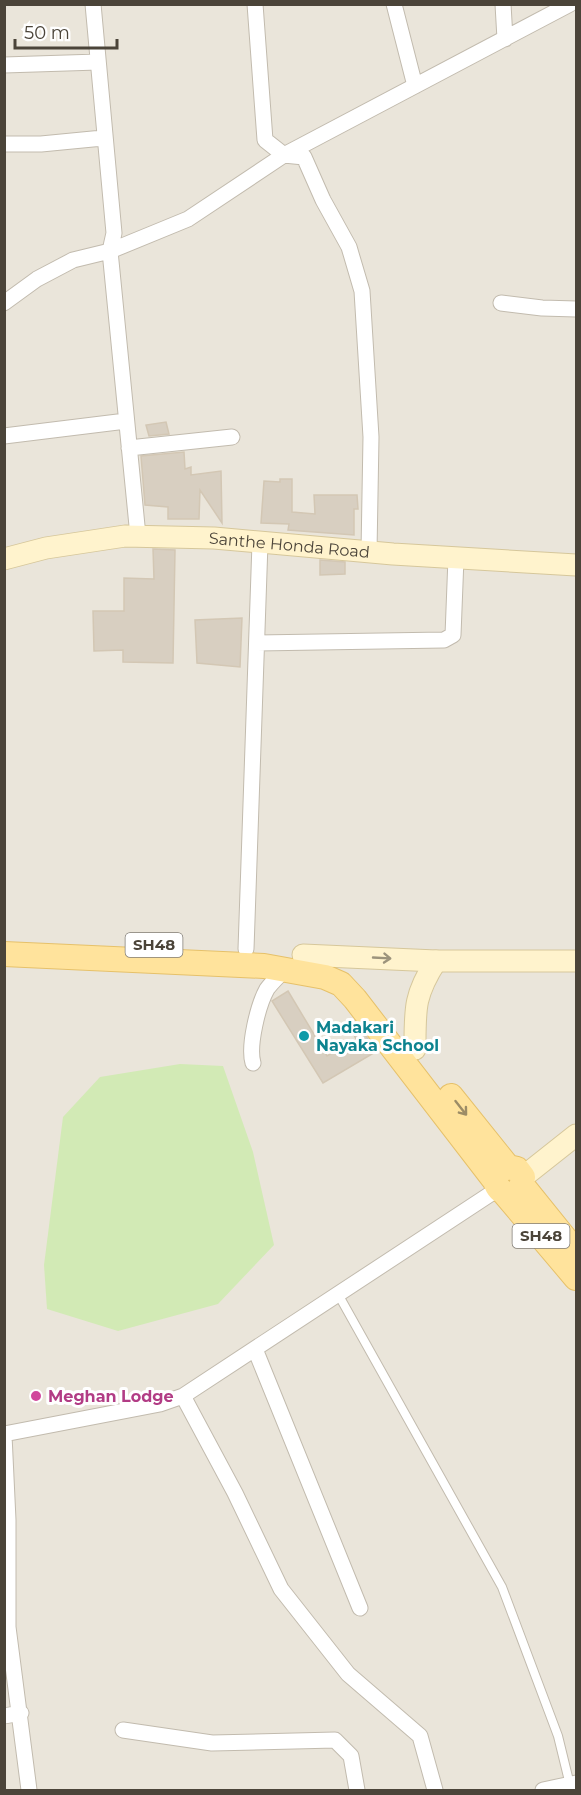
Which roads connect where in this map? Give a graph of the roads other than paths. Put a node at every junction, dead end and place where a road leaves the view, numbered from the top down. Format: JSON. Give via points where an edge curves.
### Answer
{"nodes":[{"id":1,"x":93,"y":4,"type":"edge"},
{"id":2,"x":255,"y":4,"type":"edge"},
{"id":3,"x":393,"y":4,"type":"edge"},
{"id":4,"x":502,"y":4,"type":"edge"},
{"id":5,"x":570,"y":4,"type":"edge"},
{"id":6,"x":505,"y":39,"type":"junction"},
{"id":7,"x":98,"y":62,"type":"junction"},
{"id":8,"x":4,"y":65,"type":"edge"},
{"id":9,"x":415,"y":86,"type":"junction"},
{"id":10,"x":103,"y":138,"type":"junction"},
{"id":11,"x":4,"y":144,"type":"edge"},
{"id":12,"x":284,"y":155,"type":"junction"},
{"id":13,"x":110,"y":251,"type":"junction"},
{"id":14,"x":4,"y":303,"type":"edge"},
{"id":15,"x":501,"y":303,"type":"dead end"},
{"id":16,"x":576,"y":309,"type":"edge"},
{"id":17,"x":126,"y":421,"type":"junction"},
{"id":18,"x":4,"y":436,"type":"edge"},
{"id":19,"x":232,"y":436,"type":"dead end"},
{"id":20,"x":129,"y":448,"type":"junction"},
{"id":21,"x":138,"y":536,"type":"junction"},
{"id":22,"x":260,"y":543,"type":"junction"},
{"id":23,"x":369,"y":552,"type":"junction"},
{"id":24,"x":456,"y":558,"type":"junction"},
{"id":25,"x":4,"y":559,"type":"edge"},
{"id":26,"x":576,"y":565,"type":"edge"},
{"id":27,"x":257,"y":643,"type":"junction"},
{"id":28,"x":4,"y":938,"type":"edge"},
{"id":29,"x":246,"y":949,"type":"junction"},
{"id":30,"x":4,"y":954,"type":"edge"},
{"id":31,"x":436,"y":961,"type":"junction"},
{"id":32,"x":576,"y":961,"type":"edge"},
{"id":33,"x":297,"y":962,"type":"junction"},
{"id":34,"x":415,"y":1049,"type":"junction"},
{"id":35,"x":253,"y":1063,"type":"dead end"},
{"id":36,"x":576,"y":1136,"type":"edge"},
{"id":37,"x":509,"y":1182,"type":"junction"},
{"id":38,"x":576,"y":1252,"type":"edge"},
{"id":39,"x":576,"y":1278,"type":"edge"},
{"id":40,"x":338,"y":1294,"type":"junction"},
{"id":41,"x":255,"y":1349,"type":"junction"},
{"id":42,"x":183,"y":1396,"type":"junction"},
{"id":43,"x":4,"y":1434,"type":"edge"},
{"id":44,"x":360,"y":1608,"type":"dead end"},
{"id":45,"x":6,"y":1627,"type":"edge"},
{"id":46,"x":21,"y":1713,"type":"junction"},
{"id":47,"x":4,"y":1716,"type":"edge"},
{"id":48,"x":123,"y":1730,"type":"dead end"},
{"id":49,"x":573,"y":1784,"type":"edge"},
{"id":50,"x":29,"y":1791,"type":"edge"},
{"id":51,"x":357,"y":1791,"type":"edge"},
{"id":52,"x":435,"y":1791,"type":"edge"},
{"id":53,"x":543,"y":1791,"type":"edge"}],
"edges":[{"from":1,"to":7,"type":"street"},
{"from":2,"to":12,"type":"street","via":[[266,140]]},
{"from":3,"to":9,"type":"street"},
{"from":4,"to":6,"type":"street"},
{"from":5,"to":6,"type":"street"},
{"from":6,"to":9,"type":"street"},
{"from":7,"to":8,"type":"street"},
{"from":7,"to":10,"type":"street"},
{"from":9,"to":12,"type":"street"},
{"from":10,"to":11,"type":"street"},
{"from":10,"to":13,"type":"street","via":[[114,233]]},
{"from":12,"to":13,"type":"street","via":[[188,219]]},
{"from":12,"to":23,"type":"street","via":[[304,157],[349,247],[362,291],[371,437]]},
{"from":13,"to":14,"type":"street","via":[[73,260]]},
{"from":13,"to":17,"type":"street"},
{"from":15,"to":16,"type":"street"},
{"from":17,"to":18,"type":"street"},
{"from":17,"to":20,"type":"street"},
{"from":19,"to":20,"type":"street"},
{"from":20,"to":21,"type":"street"},
{"from":21,"to":22,"type":"main road","name":"Santhe Honda Road"},
{"from":21,"to":25,"type":"main road","name":"Santhe Honda Road","via":[[46,548]]},
{"from":22,"to":23,"type":"main road","name":"Santhe Honda Road"},
{"from":22,"to":27,"type":"street"},
{"from":23,"to":24,"type":"main road","name":"Santhe Honda Road"},
{"from":24,"to":26,"type":"main road","name":"Santhe Honda Road"},
{"from":24,"to":27,"type":"street","via":[[453,635],[444,640]]},
{"from":27,"to":29,"type":"street"},
{"from":28,"to":29,"type":"main road","number":"SH48"},
{"from":29,"to":33,"type":"main road","number":"SH48"},
{"from":30,"to":33,"type":"main road","number":"SH48"},
{"from":31,"to":32,"type":"main road"},
{"from":33,"to":31,"type":"main road","one_way":true},
{"from":31,"to":34,"type":"main road","via":[[417,997]]},
{"from":33,"to":34,"type":"main road","number":"SH48","via":[[344,968],[359,980]]},
{"from":33,"to":35,"type":"street","via":[[267,989],[257,1015]]},
{"from":33,"to":37,"type":"main road","number":"SH48","via":[[341,984]]},
{"from":34,"to":37,"type":"main road","number":"SH48","one_way":true},
{"from":36,"to":37,"type":"main road"},
{"from":37,"to":38,"type":"main road","number":"SH48"},
{"from":37,"to":39,"type":"main road","number":"SH48"},
{"from":37,"to":40,"type":"street"},
{"from":40,"to":41,"type":"street"},
{"from":40,"to":49,"type":"lane","via":[[502,1587]]},
{"from":41,"to":42,"type":"street"},
{"from":41,"to":44,"type":"street"},
{"from":42,"to":43,"type":"street","via":[[160,1404]]},
{"from":42,"to":52,"type":"street","via":[[281,1589],[348,1674],[420,1736]]},
{"from":43,"to":45,"type":"street","via":[[8,1520]]},
{"from":45,"to":46,"type":"street"},
{"from":46,"to":47,"type":"street"},
{"from":46,"to":50,"type":"street"},
{"from":48,"to":51,"type":"street","via":[[212,1743],[335,1740],[351,1756]]},
{"from":49,"to":53,"type":"street"}]}
